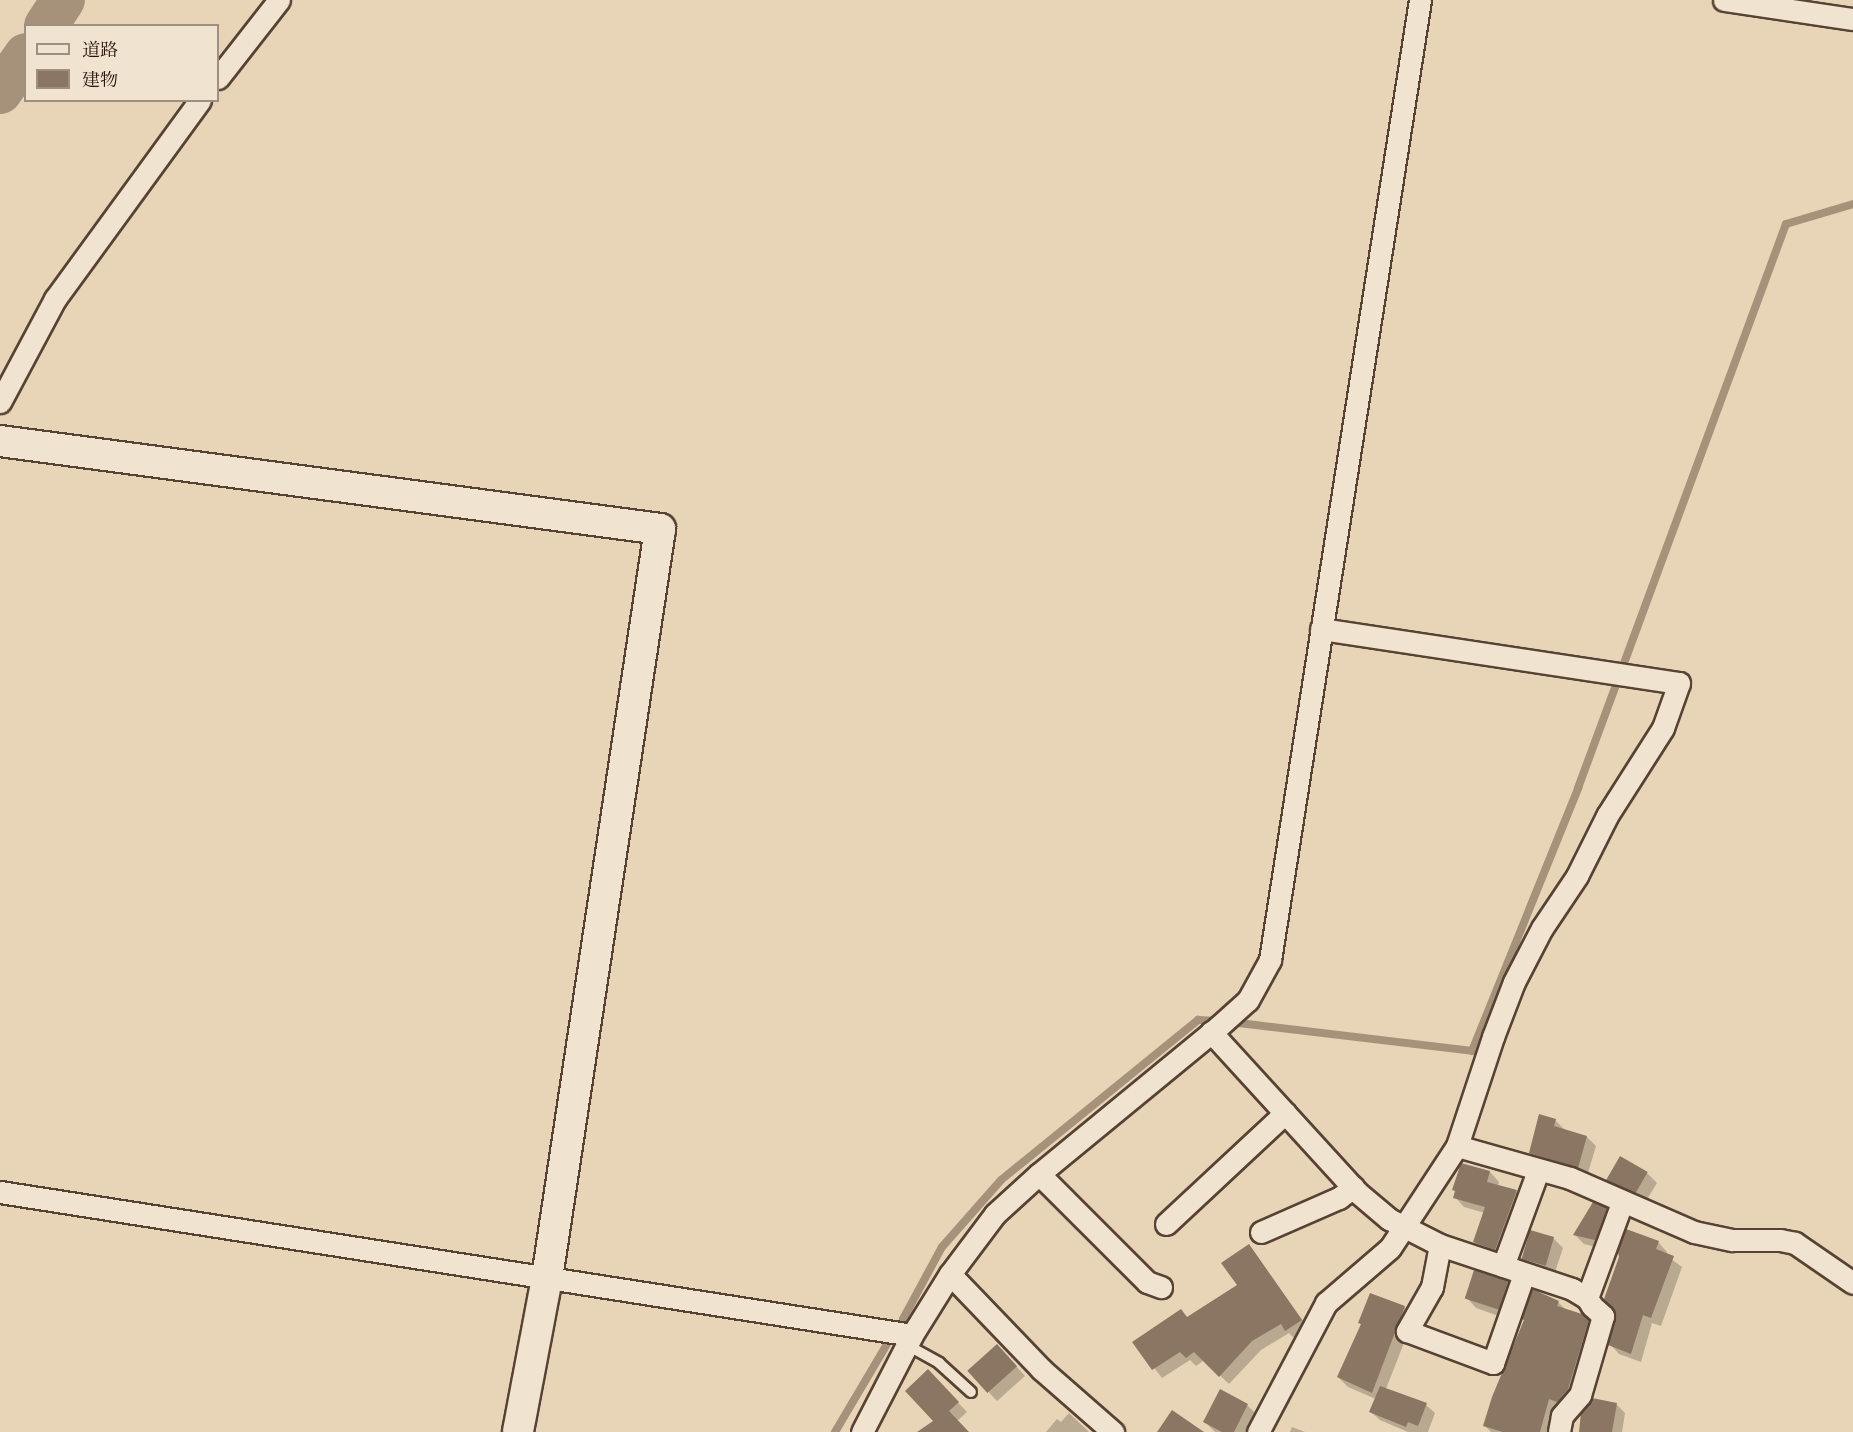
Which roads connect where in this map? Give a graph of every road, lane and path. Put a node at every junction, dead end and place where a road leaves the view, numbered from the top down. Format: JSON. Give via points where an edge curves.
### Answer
{"nodes":[{"id":1,"x":279,"y":0,"type":"edge"},
{"id":2,"x":1420,"y":0,"type":"edge"},
{"id":3,"x":1724,"y":0,"type":"edge"},
{"id":4,"x":1853,"y":19,"type":"edge"},
{"id":5,"x":219,"y":77,"type":"edge"},
{"id":6,"x":199,"y":102,"type":"edge"},
{"id":7,"x":0,"y":402,"type":"edge"},
{"id":8,"x":0,"y":441,"type":"edge"},
{"id":9,"x":1321,"y":629,"type":"junction"},
{"id":10,"x":1215,"y":1030,"type":"junction"},
{"id":11,"x":1285,"y":1113,"type":"junction"},
{"id":12,"x":1457,"y":1146,"type":"junction"},
{"id":13,"x":1538,"y":1171,"type":"junction"},
{"id":14,"x":1039,"y":1174,"type":"junction"},
{"id":15,"x":1353,"y":1187,"type":"junction"},
{"id":16,"x":0,"y":1192,"type":"edge"},
{"id":17,"x":1622,"y":1203,"type":"junction"},
{"id":18,"x":1166,"y":1224,"type":"dead end"},
{"id":19,"x":1404,"y":1227,"type":"junction"},
{"id":20,"x":1261,"y":1232,"type":"dead end"},
{"id":21,"x":1440,"y":1245,"type":"junction"},
{"id":22,"x":1503,"y":1266,"type":"junction"},
{"id":23,"x":950,"y":1274,"type":"junction"},
{"id":24,"x":1524,"y":1275,"type":"junction"},
{"id":25,"x":547,"y":1278,"type":"junction"},
{"id":26,"x":1853,"y":1283,"type":"edge"},
{"id":27,"x":1161,"y":1287,"type":"dead end"},
{"id":28,"x":1587,"y":1298,"type":"junction"},
{"id":29,"x":910,"y":1340,"type":"junction"},
{"id":30,"x":971,"y":1392,"type":"dead end"},
{"id":31,"x":868,"y":1430,"type":"edge"},
{"id":32,"x":518,"y":1432,"type":"edge"},
{"id":33,"x":1113,"y":1432,"type":"edge"},
{"id":34,"x":1258,"y":1432,"type":"edge"},
{"id":35,"x":1558,"y":1432,"type":"edge"}],
"edges":[{"from":1,"to":5,"type":"street"},
{"from":2,"to":9,"type":"street"},
{"from":3,"to":4,"type":"street"},
{"from":6,"to":7,"type":"street","via":[[55,299]]},
{"from":8,"to":25,"type":"street","via":[[660,530]]},
{"from":9,"to":10,"type":"street","via":[[1270,960],[1248,1000]]},
{"from":9,"to":12,"type":"street","via":[[1679,683],[1663,728],[1607,816],[1577,876],[1542,928],[1514,982]]},
{"from":10,"to":11,"type":"street"},
{"from":10,"to":14,"type":"street"},
{"from":11,"to":15,"type":"street"},
{"from":11,"to":18,"type":"street"},
{"from":12,"to":13,"type":"street"},
{"from":12,"to":19,"type":"street"},
{"from":13,"to":17,"type":"street","via":[[1570,1178]]},
{"from":13,"to":22,"type":"street"},
{"from":14,"to":23,"type":"street","via":[[995,1214]]},
{"from":14,"to":27,"type":"street","via":[[1147,1282]]},
{"from":15,"to":19,"type":"street"},
{"from":15,"to":20,"type":"street","via":[[1340,1198]]},
{"from":16,"to":25,"type":"street"},
{"from":17,"to":26,"type":"street","via":[[1710,1237],[1795,1243]]},
{"from":17,"to":28,"type":"street"},
{"from":19,"to":21,"type":"street"},
{"from":19,"to":34,"type":"street","via":[[1390,1248],[1326,1303]]},
{"from":21,"to":22,"type":"street"},
{"from":21,"to":24,"type":"street","via":[[1432,1287],[1407,1331],[1492,1364]]},
{"from":22,"to":24,"type":"street"},
{"from":23,"to":29,"type":"street"},
{"from":23,"to":33,"type":"street","via":[[1041,1369]]},
{"from":24,"to":28,"type":"street","via":[[1572,1289]]},
{"from":25,"to":29,"type":"street"},
{"from":25,"to":32,"type":"street"},
{"from":28,"to":35,"type":"street","via":[[1603,1316],[1580,1395],[1562,1416]]},
{"from":29,"to":30,"type":"lane"},
{"from":29,"to":31,"type":"street"}]}
